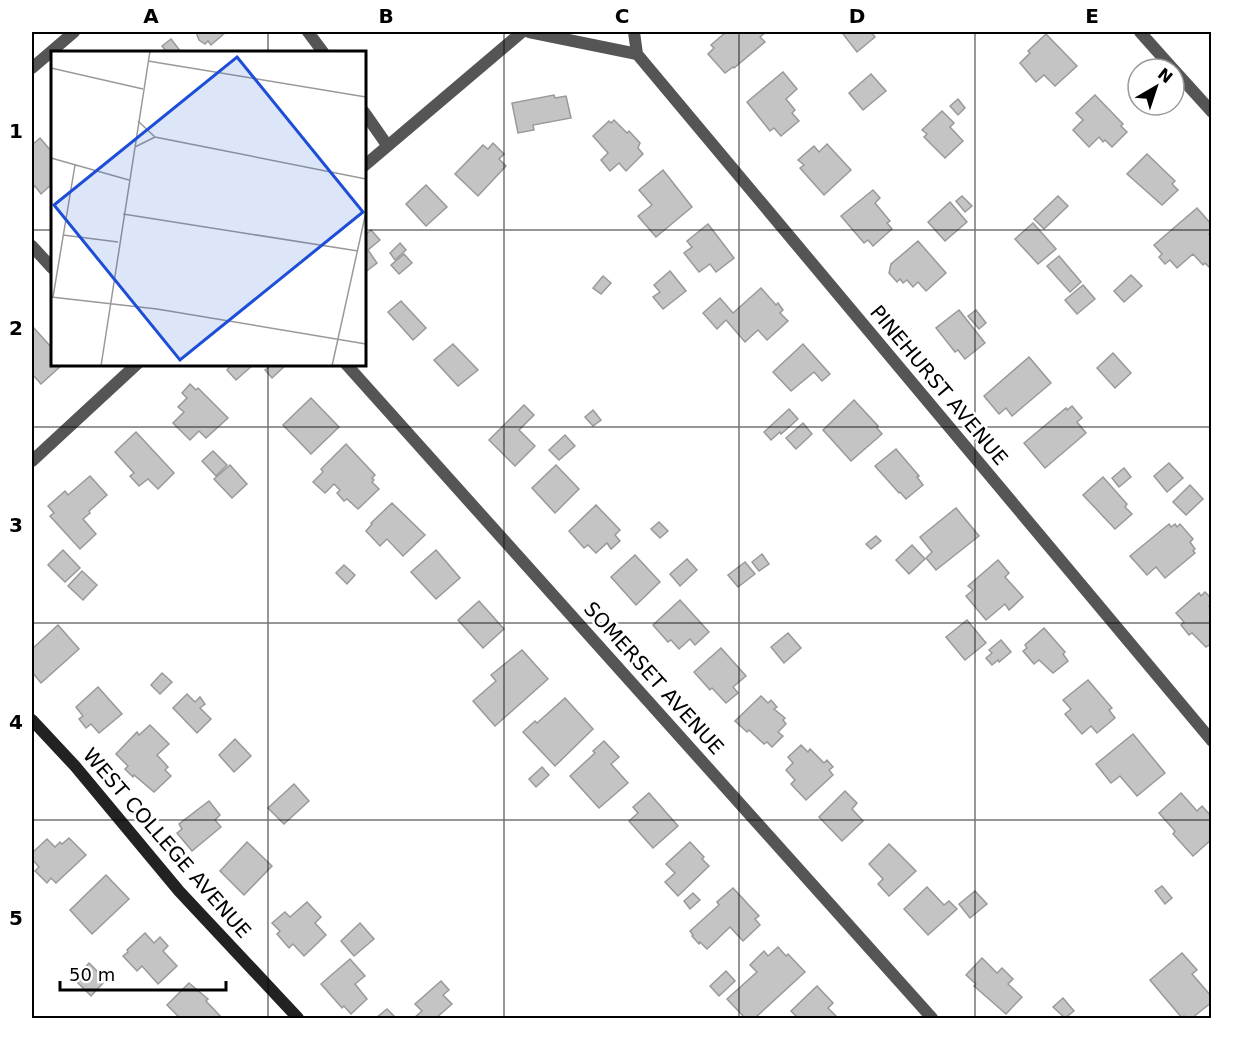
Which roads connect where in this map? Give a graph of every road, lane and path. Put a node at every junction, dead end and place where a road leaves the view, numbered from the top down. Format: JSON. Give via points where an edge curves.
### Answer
{"nodes":[{"id":1,"x":74,"y":32,"type":"edge"},
{"id":2,"x":308,"y":32,"type":"edge"},
{"id":3,"x":522,"y":32,"type":"edge"},
{"id":4,"x":529,"y":32,"type":"edge"},
{"id":5,"x":634,"y":32,"type":"edge"},
{"id":6,"x":1140,"y":32,"type":"edge"},
{"id":7,"x":52,"y":51,"type":"edge"},
{"id":8,"x":322,"y":51,"type":"edge"},
{"id":9,"x":51,"y":52,"type":"edge"},
{"id":10,"x":637,"y":54,"type":"junction"},
{"id":11,"x":1162,"y":57,"type":"edge"},
{"id":12,"x":32,"y":68,"type":"edge"},
{"id":13,"x":1186,"y":83,"type":"edge"},
{"id":14,"x":1212,"y":112,"type":"edge"},
{"id":15,"x":366,"y":115,"type":"edge"},
{"id":16,"x":387,"y":145,"type":"junction"},
{"id":17,"x":366,"y":164,"type":"edge"},
{"id":18,"x":32,"y":246,"type":"edge"},
{"id":19,"x":51,"y":267,"type":"edge"},
{"id":20,"x":136,"y":366,"type":"edge"},
{"id":21,"x":348,"y":366,"type":"edge"},
{"id":22,"x":32,"y":461,"type":"edge"},
{"id":23,"x":32,"y":720,"type":"edge"},
{"id":24,"x":1212,"y":741,"type":"edge"},
{"id":25,"x":298,"y":1018,"type":"edge"},
{"id":26,"x":932,"y":1018,"type":"edge"}],
"edges":[{"from":1,"to":7,"type":"street"},
{"from":2,"to":8,"type":"street"},
{"from":3,"to":16,"type":"street"},
{"from":4,"to":10,"type":"street"},
{"from":5,"to":10,"type":"street"},
{"from":6,"to":11,"type":"street"},
{"from":9,"to":12,"type":"street"},
{"from":10,"to":24,"type":"street","name":"PINEHURST AVENUE"},
{"from":13,"to":14,"type":"street"},
{"from":15,"to":16,"type":"street"},
{"from":16,"to":17,"type":"street"},
{"from":18,"to":19,"type":"street"},
{"from":20,"to":22,"type":"street"},
{"from":21,"to":26,"type":"street","name":"SOMERSET AVENUE"},
{"from":23,"to":25,"type":"street","name":"WEST COLLEGE AVENUE","via":[[179,891]]}]}
